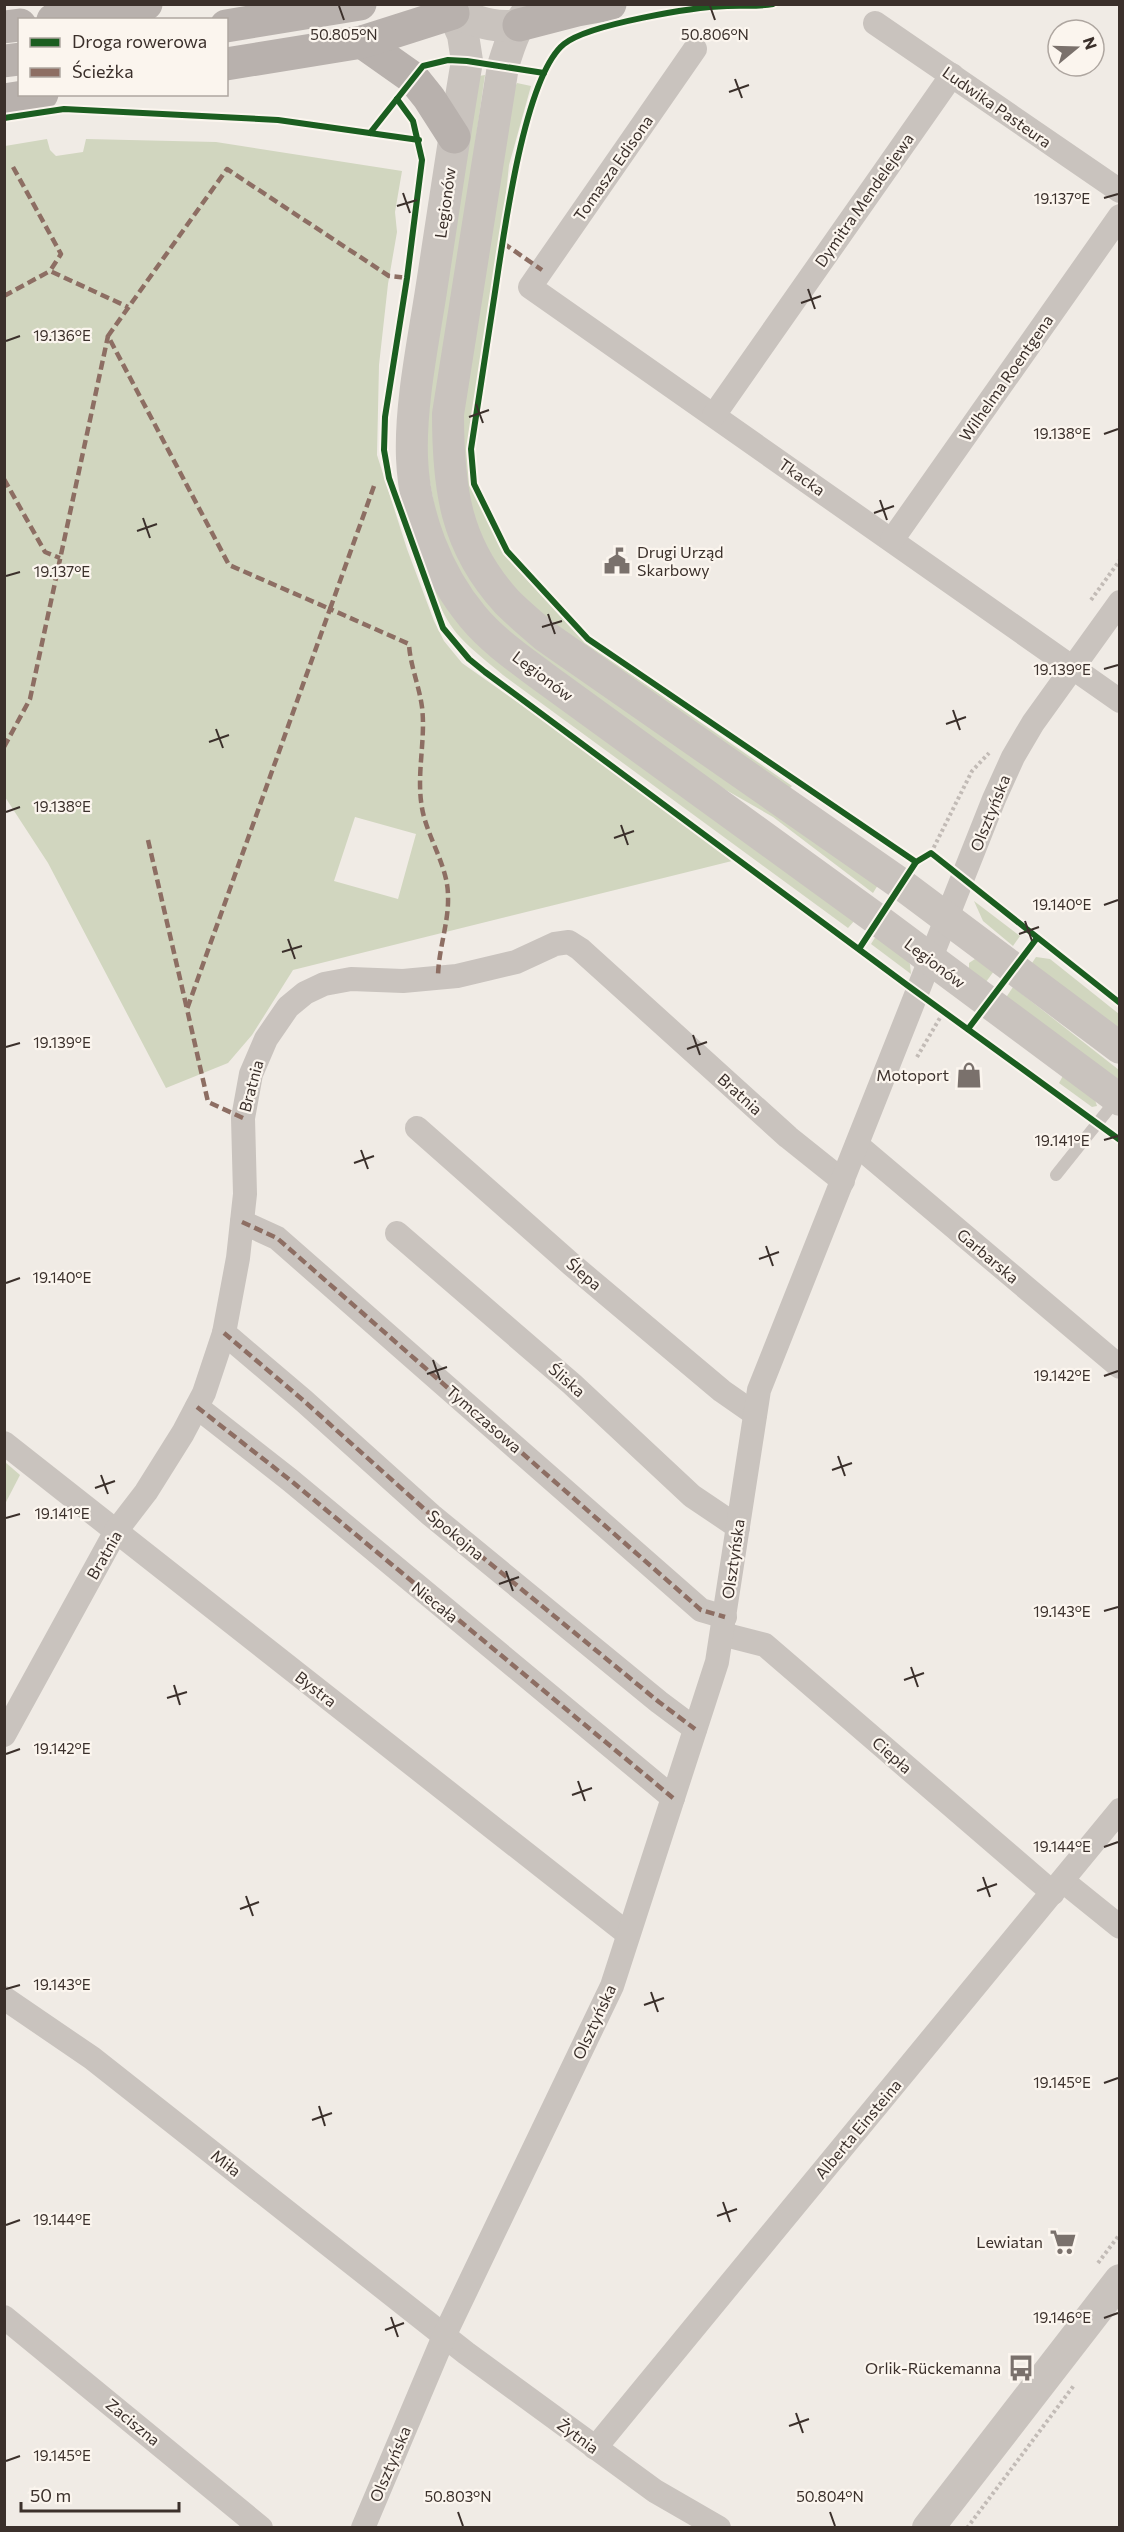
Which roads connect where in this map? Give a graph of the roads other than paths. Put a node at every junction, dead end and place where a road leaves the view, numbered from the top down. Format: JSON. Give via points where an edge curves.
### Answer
{"nodes":[{"id":1,"x":146,"y":4,"type":"edge"},
{"id":2,"x":360,"y":4,"type":"edge"},
{"id":3,"x":610,"y":4,"type":"edge"},
{"id":4,"x":451,"y":9,"type":"edge"},
{"id":5,"x":527,"y":15,"type":"edge"},
{"id":6,"x":66,"y":18,"type":"edge"},
{"id":7,"x":875,"y":23,"type":"dead end"},
{"id":8,"x":228,"y":26,"type":"edge"},
{"id":9,"x":362,"y":42,"type":"junction"},
{"id":10,"x":695,"y":49,"type":"dead end"},
{"id":11,"x":228,"y":64,"type":"edge"},
{"id":12,"x":952,"y":75,"type":"junction"},
{"id":13,"x":29,"y":96,"type":"edge"},
{"id":14,"x":4,"y":100,"type":"edge"},
{"id":15,"x":454,"y":137,"type":"junction"},
{"id":16,"x":1119,"y":192,"type":"edge"},
{"id":17,"x":1119,"y":216,"type":"edge"},
{"id":18,"x":530,"y":287,"type":"joint"},
{"id":19,"x":714,"y":415,"type":"junction"},
{"id":20,"x":892,"y":540,"type":"junction"},
{"id":21,"x":1119,"y":602,"type":"edge"},
{"id":22,"x":1073,"y":668,"type":"junction"},
{"id":23,"x":1119,"y":701,"type":"edge"},
{"id":24,"x":948,"y":918,"type":"junction"},
{"id":25,"x":931,"y":960,"type":"junction"},
{"id":26,"x":1119,"y":1048,"type":"edge"},
{"id":27,"x":1118,"y":1100,"type":"edge"},
{"id":28,"x":417,"y":1128,"type":"dead end"},
{"id":29,"x":857,"y":1145,"type":"junction"},
{"id":30,"x":1056,"y":1175,"type":"dead end"},
{"id":31,"x":843,"y":1181,"type":"junction"},
{"id":32,"x":242,"y":1221,"type":"junction"},
{"id":33,"x":397,"y":1233,"type":"dead end"},
{"id":34,"x":224,"y":1333,"type":"junction"},
{"id":35,"x":1119,"y":1367,"type":"edge"},
{"id":36,"x":197,"y":1407,"type":"junction"},
{"id":37,"x":755,"y":1414,"type":"junction"},
{"id":38,"x":4,"y":1443,"type":"edge"},
{"id":39,"x":738,"y":1527,"type":"junction"},
{"id":40,"x":116,"y":1531,"type":"junction"},
{"id":41,"x":724,"y":1625,"type":"junction"},
{"id":42,"x":695,"y":1729,"type":"junction"},
{"id":43,"x":4,"y":1735,"type":"edge"},
{"id":44,"x":673,"y":1798,"type":"junction"},
{"id":45,"x":1119,"y":1810,"type":"edge"},
{"id":46,"x":1058,"y":1887,"type":"junction"},
{"id":47,"x":1119,"y":1927,"type":"edge"},
{"id":48,"x":628,"y":1934,"type":"junction"},
{"id":49,"x":4,"y":1998,"type":"edge"},
{"id":50,"x":1119,"y":2280,"type":"edge"},
{"id":51,"x":4,"y":2317,"type":"edge"},
{"id":52,"x":444,"y":2334,"type":"junction"},
{"id":53,"x":595,"y":2448,"type":"junction"},
{"id":54,"x":261,"y":2528,"type":"edge"},
{"id":55,"x":363,"y":2528,"type":"edge"},
{"id":56,"x":719,"y":2528,"type":"edge"},
{"id":57,"x":928,"y":2528,"type":"edge"}],
"edges":[{"from":1,"to":6,"type":"main road"},
{"from":2,"to":8,"type":"main road"},
{"from":3,"to":5,"type":"main road"},
{"from":4,"to":5,"type":"street","via":[[502,28]]},
{"from":4,"to":9,"type":"main road"},
{"from":4,"to":15,"type":"street","name":"Legionów","via":[[463,35],[467,61]]},
{"from":5,"to":24,"type":"street","name":"Legionów","via":[[511,38],[503,66],[448,414],[453,498],[465,538],[481,568],[508,602],[545,636]]},
{"from":7,"to":12,"type":"street","name":"Ludwika Pasteura"},
{"from":9,"to":11,"type":"main road"},
{"from":9,"to":15,"type":"main road","via":[[412,78]]},
{"from":10,"to":18,"type":"street","name":"Tomasza Edisona"},
{"from":12,"to":16,"type":"street","name":"Ludwika Pasteura"},
{"from":12,"to":19,"type":"street","name":"Dymitra Mendelejewa"},
{"from":13,"to":14,"type":"main road"},
{"from":15,"to":25,"type":"street","name":"Legionów","via":[[421,357],[412,457],[423,521],[458,597],[474,618],[516,656]]},
{"from":17,"to":20,"type":"street","name":"Wilhelma Roentgena"},
{"from":18,"to":19,"type":"street","name":"Tkacka"},
{"from":19,"to":20,"type":"street","name":"Tkacka"},
{"from":20,"to":22,"type":"street","name":"Tkacka"},
{"from":21,"to":22,"type":"street","name":"Olsztyńska"},
{"from":22,"to":23,"type":"street","name":"Tkacka"},
{"from":22,"to":24,"type":"street","name":"Olsztyńska","via":[[1013,757]]},
{"from":24,"to":25,"type":"street","name":"Olsztyńska"},
{"from":24,"to":26,"type":"street","name":"Legionów"},
{"from":25,"to":27,"type":"street","name":"Legionów"},
{"from":25,"to":29,"type":"street","name":"Olsztyńska"},
{"from":27,"to":30,"type":"lane"},
{"from":28,"to":37,"type":"street","name":"Ślepa","via":[[624,1308]]},
{"from":29,"to":31,"type":"street","name":"Olsztyńska"},
{"from":29,"to":35,"type":"street","name":"Garbarska"},
{"from":31,"to":32,"type":"street","name":"Bratnia","via":[[569,942],[555,944],[516,962],[457,976],[403,981],[351,979],[324,984],[288,1007],[266,1039],[251,1074],[243,1118]]},
{"from":31,"to":37,"type":"street","name":"Olsztyńska","via":[[759,1390]]},
{"from":32,"to":34,"type":"street","name":"Bratnia"},
{"from":32,"to":41,"type":"street","name":"Tymczasowa","via":[[277,1238],[701,1610]]},
{"from":33,"to":39,"type":"street","name":"Śliska","via":[[572,1384],[692,1496]]},
{"from":34,"to":36,"type":"street","name":"Bratnia"},
{"from":34,"to":42,"type":"street","name":"Spokojna","via":[[431,1515]]},
{"from":36,"to":40,"type":"street","name":"Bratnia","via":[[147,1492]]},
{"from":36,"to":44,"type":"street","name":"Niecała"},
{"from":37,"to":39,"type":"street","name":"Olsztyńska"},
{"from":38,"to":40,"type":"street","name":"Bystra"},
{"from":39,"to":41,"type":"street","name":"Olsztyńska"},
{"from":40,"to":43,"type":"street","name":"Bratnia"},
{"from":40,"to":48,"type":"street","name":"Bystra"},
{"from":41,"to":42,"type":"street","name":"Olsztyńska","via":[[717,1662]]},
{"from":41,"to":46,"type":"street","name":"Ciepła","via":[[765,1645]]},
{"from":42,"to":44,"type":"street","name":"Olsztyńska"},
{"from":44,"to":48,"type":"street","name":"Olsztyńska"},
{"from":45,"to":46,"type":"street","name":"Alberta Einsteina"},
{"from":46,"to":47,"type":"street","name":"Ciepła"},
{"from":46,"to":53,"type":"street","name":"Alberta Einsteina"},
{"from":48,"to":52,"type":"street","name":"Olsztyńska","via":[[612,1986]]},
{"from":49,"to":52,"type":"street","name":"Miła","via":[[92,2058]]},
{"from":50,"to":57,"type":"street"},
{"from":51,"to":54,"type":"street","name":"Zaciszna"},
{"from":52,"to":53,"type":"street","name":"Żytnia"},
{"from":52,"to":55,"type":"street","name":"Olsztyńska"},
{"from":53,"to":56,"type":"street","name":"Żytnia","via":[[655,2491]]}]}
